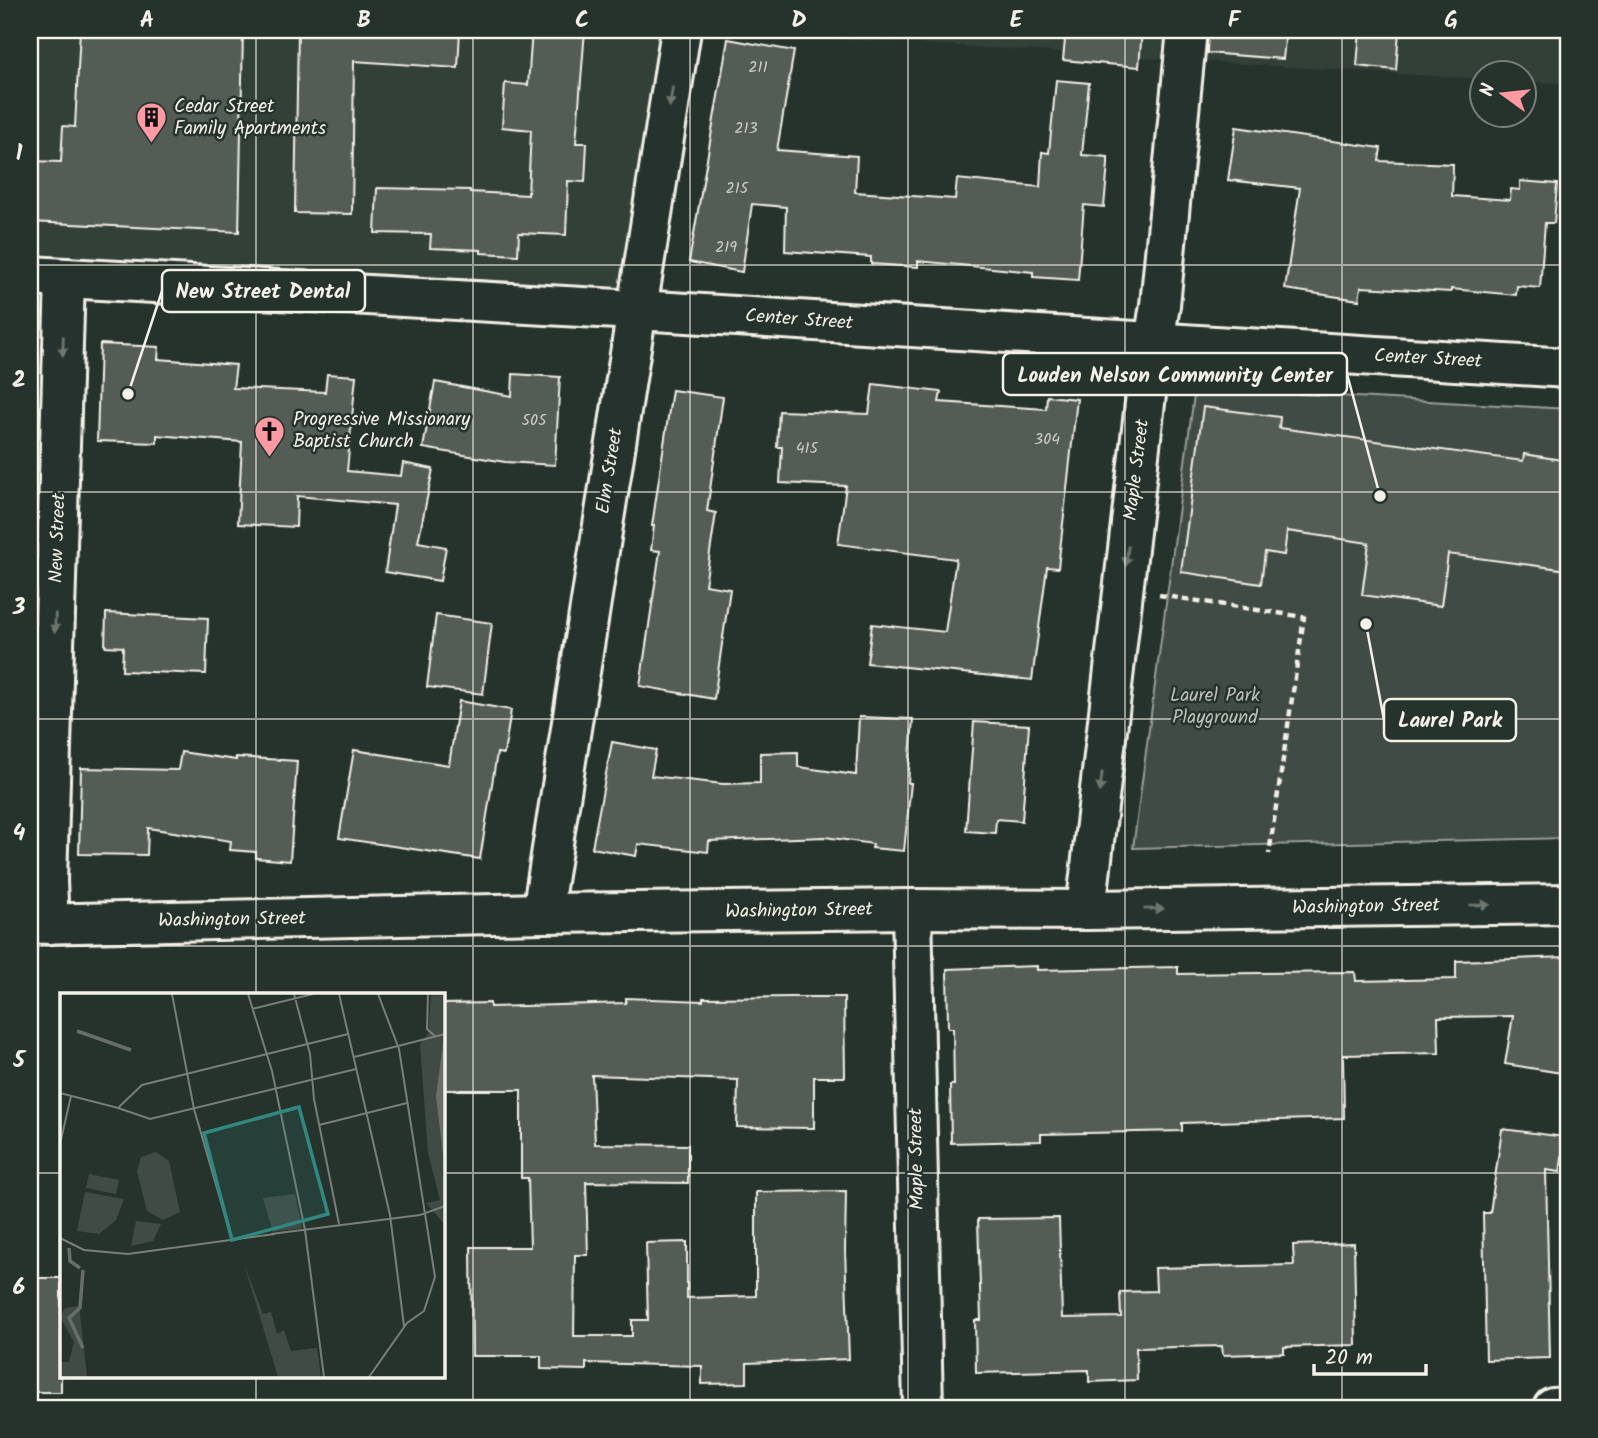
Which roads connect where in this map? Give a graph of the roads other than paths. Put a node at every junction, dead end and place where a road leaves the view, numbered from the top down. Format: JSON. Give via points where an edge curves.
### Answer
{"nodes":[{"id":1,"x":681,"y":30,"type":"edge"},
{"id":2,"x":1187,"y":30,"type":"edge"},
{"id":3,"x":47,"y":277,"type":"edge"},
{"id":4,"x":637,"y":311,"type":"junction"},
{"id":5,"x":1156,"y":343,"type":"junction"},
{"id":6,"x":1568,"y":368,"type":"edge"},
{"id":7,"x":1568,"y":904,"type":"edge"},
{"id":8,"x":912,"y":909,"type":"junction"},
{"id":9,"x":1086,"y":910,"type":"junction"},
{"id":10,"x":541,"y":914,"type":"junction"},
{"id":11,"x":39,"y":924,"type":"edge"},
{"id":12,"x":1568,"y":1407,"type":"edge"},
{"id":13,"x":923,"y":1408,"type":"edge"},
{"id":14,"x":1553,"y":1408,"type":"edge"}],
"edges":[{"from":1,"to":4,"type":"street","name":"Elm Street","one_way":true},
{"from":2,"to":5,"type":"street","name":"Maple Street"},
{"from":3,"to":4,"type":"street","name":"Center Street"},
{"from":3,"to":11,"type":"street","name":"New Street","one_way":true,"via":[[47,881]]},
{"from":4,"to":5,"type":"street","name":"Center Street"},
{"from":4,"to":10,"type":"street","name":"Elm Street"},
{"from":5,"to":6,"type":"street","name":"Center Street"},
{"from":5,"to":9,"type":"street","name":"Maple Street","one_way":true,"via":[[1147,386]]},
{"from":9,"to":7,"type":"street","name":"Washington Street","one_way":true},
{"from":8,"to":9,"type":"street","name":"Washington Street"},
{"from":8,"to":10,"type":"street","name":"Washington Street"},
{"from":8,"to":13,"type":"street","name":"Maple Street"},
{"from":10,"to":11,"type":"street","name":"Washington Street"},
{"from":12,"to":14,"type":"street"}]}
